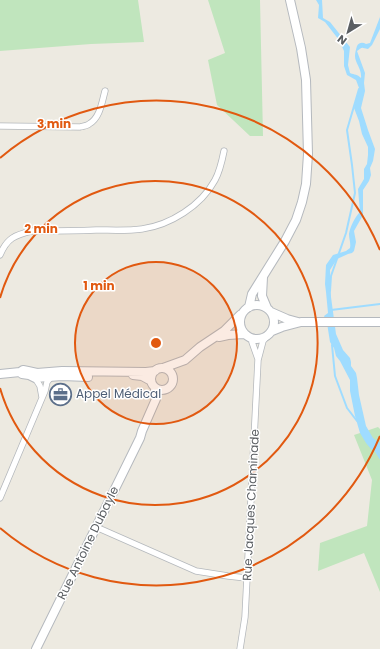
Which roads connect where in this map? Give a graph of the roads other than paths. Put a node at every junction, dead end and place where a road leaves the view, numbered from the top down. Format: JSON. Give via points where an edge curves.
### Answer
{"nodes":[{"id":1,"x":290,"y":0,"type":"edge"},
{"id":2,"x":105,"y":91,"type":"dead end"},
{"id":3,"x":0,"y":126,"type":"edge"},
{"id":4,"x":224,"y":151,"type":"dead end"},
{"id":5,"x":0,"y":255,"type":"edge"},
{"id":6,"x":263,"y":276,"type":"junction"},
{"id":7,"x":249,"y":307,"type":"junction"},
{"id":8,"x":269,"y":310,"type":"junction"},
{"id":9,"x":241,"y":315,"type":"junction"},
{"id":10,"x":301,"y":322,"type":"junction"},
{"id":11,"x":380,"y":322,"type":"edge"},
{"id":12,"x":271,"y":332,"type":"junction"},
{"id":13,"x":244,"y":334,"type":"junction"},
{"id":14,"x":214,"y":338,"type":"junction"},
{"id":15,"x":252,"y":339,"type":"junction"},
{"id":16,"x":185,"y":360,"type":"junction"},
{"id":17,"x":258,"y":360,"type":"junction"},
{"id":18,"x":159,"y":369,"type":"junction"},
{"id":19,"x":20,"y":372,"type":"junction"},
{"id":20,"x":0,"y":374,"type":"edge"},
{"id":21,"x":79,"y":374,"type":"junction"},
{"id":22,"x":110,"y":374,"type":"junction"},
{"id":23,"x":51,"y":377,"type":"junction"},
{"id":24,"x":35,"y":378,"type":"junction"},
{"id":25,"x":171,"y":384,"type":"junction"},
{"id":26,"x":153,"y":385,"type":"junction"},
{"id":27,"x":42,"y":397,"type":"junction"},
{"id":28,"x":140,"y":438,"type":"junction"},
{"id":29,"x":0,"y":498,"type":"edge"},
{"id":30,"x":96,"y":527,"type":"junction"},
{"id":31,"x":246,"y":578,"type":"junction"},
{"id":32,"x":36,"y":649,"type":"edge"},
{"id":33,"x":240,"y":649,"type":"edge"}],
"edges":[{"from":1,"to":6,"type":"main road","via":[[302,48],[306,80],[306,184],[296,220]]},
{"from":2,"to":3,"type":"street","via":[[95,118],[90,124],[80,128]]},
{"from":4,"to":5,"type":"street","via":[[215,181],[196,204],[170,221],[142,229],[32,231],[10,239]]},
{"from":6,"to":7,"type":"main road","via":[[252,294]]},
{"from":6,"to":8,"type":"main road","via":[[262,296]]},
{"from":7,"to":8,"type":"main road","via":[[258,305]]},
{"from":7,"to":9,"type":"main road"},
{"from":8,"to":10,"type":"main road","via":[[287,319]]},
{"from":8,"to":12,"type":"main road","via":[[274,321]]},
{"from":9,"to":13,"type":"main road","via":[[240,325]]},
{"from":9,"to":14,"type":"main road"},
{"from":10,"to":11,"type":"main road"},
{"from":10,"to":12,"type":"main road"},
{"from":12,"to":15,"type":"main road","via":[[261,339]]},
{"from":12,"to":17,"type":"street","name":"Rue Jacques Chaminade","via":[[263,341]]},
{"from":13,"to":14,"type":"main road"},
{"from":13,"to":15,"type":"main road"},
{"from":14,"to":16,"type":"main road"},
{"from":15,"to":17,"type":"street","name":"Rue Jacques Chaminade"},
{"from":16,"to":18,"type":"main road"},
{"from":16,"to":25,"type":"main road","name":"Rue Antoine Dubayle"},
{"from":17,"to":31,"type":"street","name":"Rue Jacques Chaminade"},
{"from":18,"to":22,"type":"main road"},
{"from":18,"to":25,"type":"main road","via":[[169,371],[173,377]]},
{"from":18,"to":26,"type":"main road","name":"Rue Antoine Dubayle","via":[[151,377]]},
{"from":19,"to":20,"type":"main road"},
{"from":19,"to":21,"type":"main road","via":[[28,370],[38,373],[55,371]]},
{"from":19,"to":24,"type":"main road"},
{"from":21,"to":22,"type":"main road"},
{"from":21,"to":23,"type":"main road"},
{"from":22,"to":26,"type":"main road","via":[[142,376]]},
{"from":23,"to":24,"type":"main road"},
{"from":23,"to":27,"type":"street"},
{"from":24,"to":27,"type":"street"},
{"from":25,"to":26,"type":"main road","via":[[162,390]]},
{"from":25,"to":28,"type":"main road","name":"Rue Antoine Dubayle","via":[[146,432]]},
{"from":26,"to":28,"type":"main road","name":"Rue Antoine Dubayle","via":[[156,399]]},
{"from":27,"to":29,"type":"street"},
{"from":28,"to":30,"type":"main road","name":"Rue Antoine Dubayle"},
{"from":30,"to":31,"type":"street","via":[[196,571]]},
{"from":30,"to":32,"type":"main road","name":"Rue Antoine Dubayle"},
{"from":31,"to":33,"type":"street","name":"Rue Jacques Chaminade","via":[[245,617]]}]}
